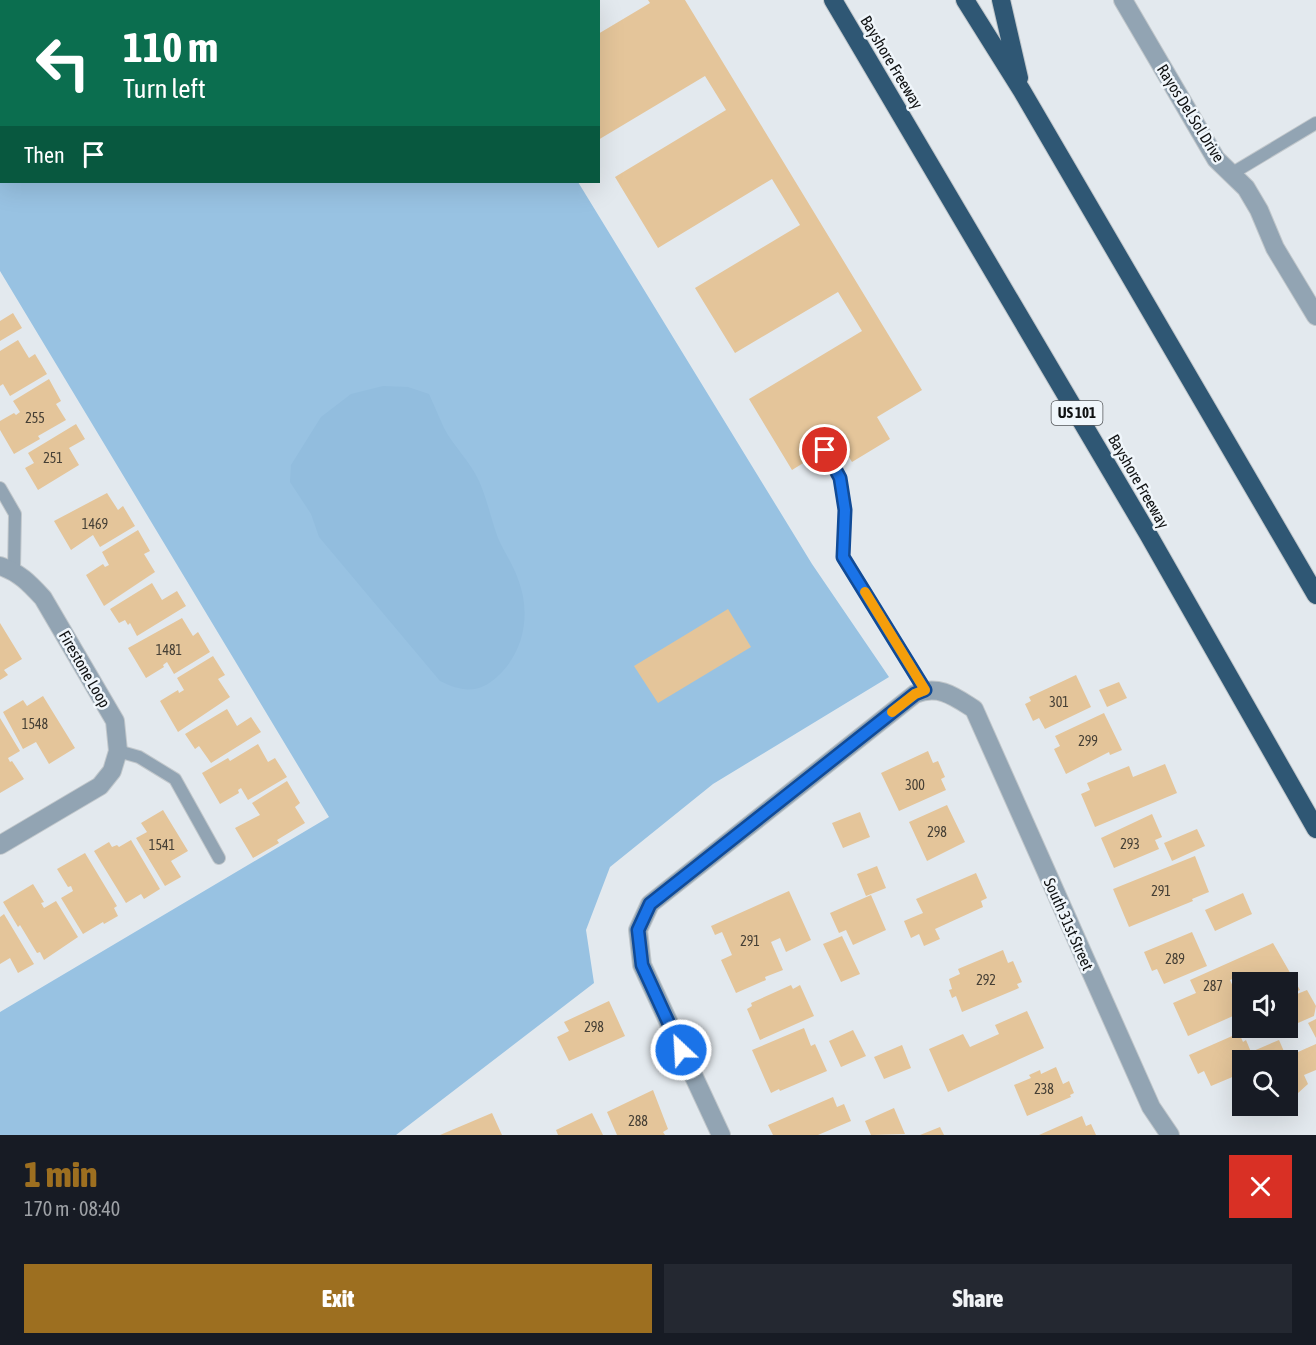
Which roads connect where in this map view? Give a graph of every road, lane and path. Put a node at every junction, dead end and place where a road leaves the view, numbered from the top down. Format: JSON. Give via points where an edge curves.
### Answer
{"nodes":[{"id":1,"x":833,"y":0,"type":"edge"},
{"id":2,"x":965,"y":0,"type":"edge"},
{"id":3,"x":1001,"y":0,"type":"edge"},
{"id":4,"x":1123,"y":0,"type":"edge"},
{"id":5,"x":1022,"y":91,"type":"junction"},
{"id":6,"x":1316,"y":123,"type":"edge"},
{"id":7,"x":1231,"y":174,"type":"junction"},
{"id":8,"x":1316,"y":315,"type":"edge"},
{"id":9,"x":825,"y":450,"type":"dead end"},
{"id":10,"x":0,"y":488,"type":"edge"},
{"id":11,"x":7,"y":568,"type":"edge"},
{"id":12,"x":1316,"y":595,"type":"edge"},
{"id":13,"x":925,"y":690,"type":"junction"},
{"id":14,"x":118,"y":751,"type":"junction"},
{"id":15,"x":1316,"y":829,"type":"edge"},
{"id":16,"x":0,"y":845,"type":"edge"},
{"id":17,"x":219,"y":858,"type":"dead end"},
{"id":18,"x":721,"y":1135,"type":"edge"},
{"id":19,"x":1170,"y":1135,"type":"edge"}],
"edges":[{"from":1,"to":15,"type":"highway","name":"Bayshore Freeway","number":"US 101","via":[[1142,524]]},
{"from":2,"to":5,"type":"highway"},
{"from":3,"to":5,"type":"highway"},
{"from":4,"to":7,"type":"street","name":"Rayos Del Sol Drive","via":[[1216,159]]},
{"from":5,"to":12,"type":"highway"},
{"from":6,"to":7,"type":"lane"},
{"from":7,"to":8,"type":"street","name":"Rayos Del Sol Drive","via":[[1246,188],[1275,248]]},
{"from":9,"to":13,"type":"lane","via":[[840,478],[845,510],[843,557]]},
{"from":10,"to":11,"type":"lane","via":[[15,514]]},
{"from":11,"to":14,"type":"street","name":"Firestone Loop","via":[[44,598],[116,721]]},
{"from":13,"to":18,"type":"street","via":[[650,904],[638,930],[642,965]]},
{"from":13,"to":19,"type":"street","name":"South 31st Street","via":[[948,692],[974,710],[1151,1107]]},
{"from":14,"to":16,"type":"street","name":"Firestone Loop","via":[[112,771],[100,786]]},
{"from":14,"to":17,"type":"lane","via":[[139,757],[175,778]]}]}
